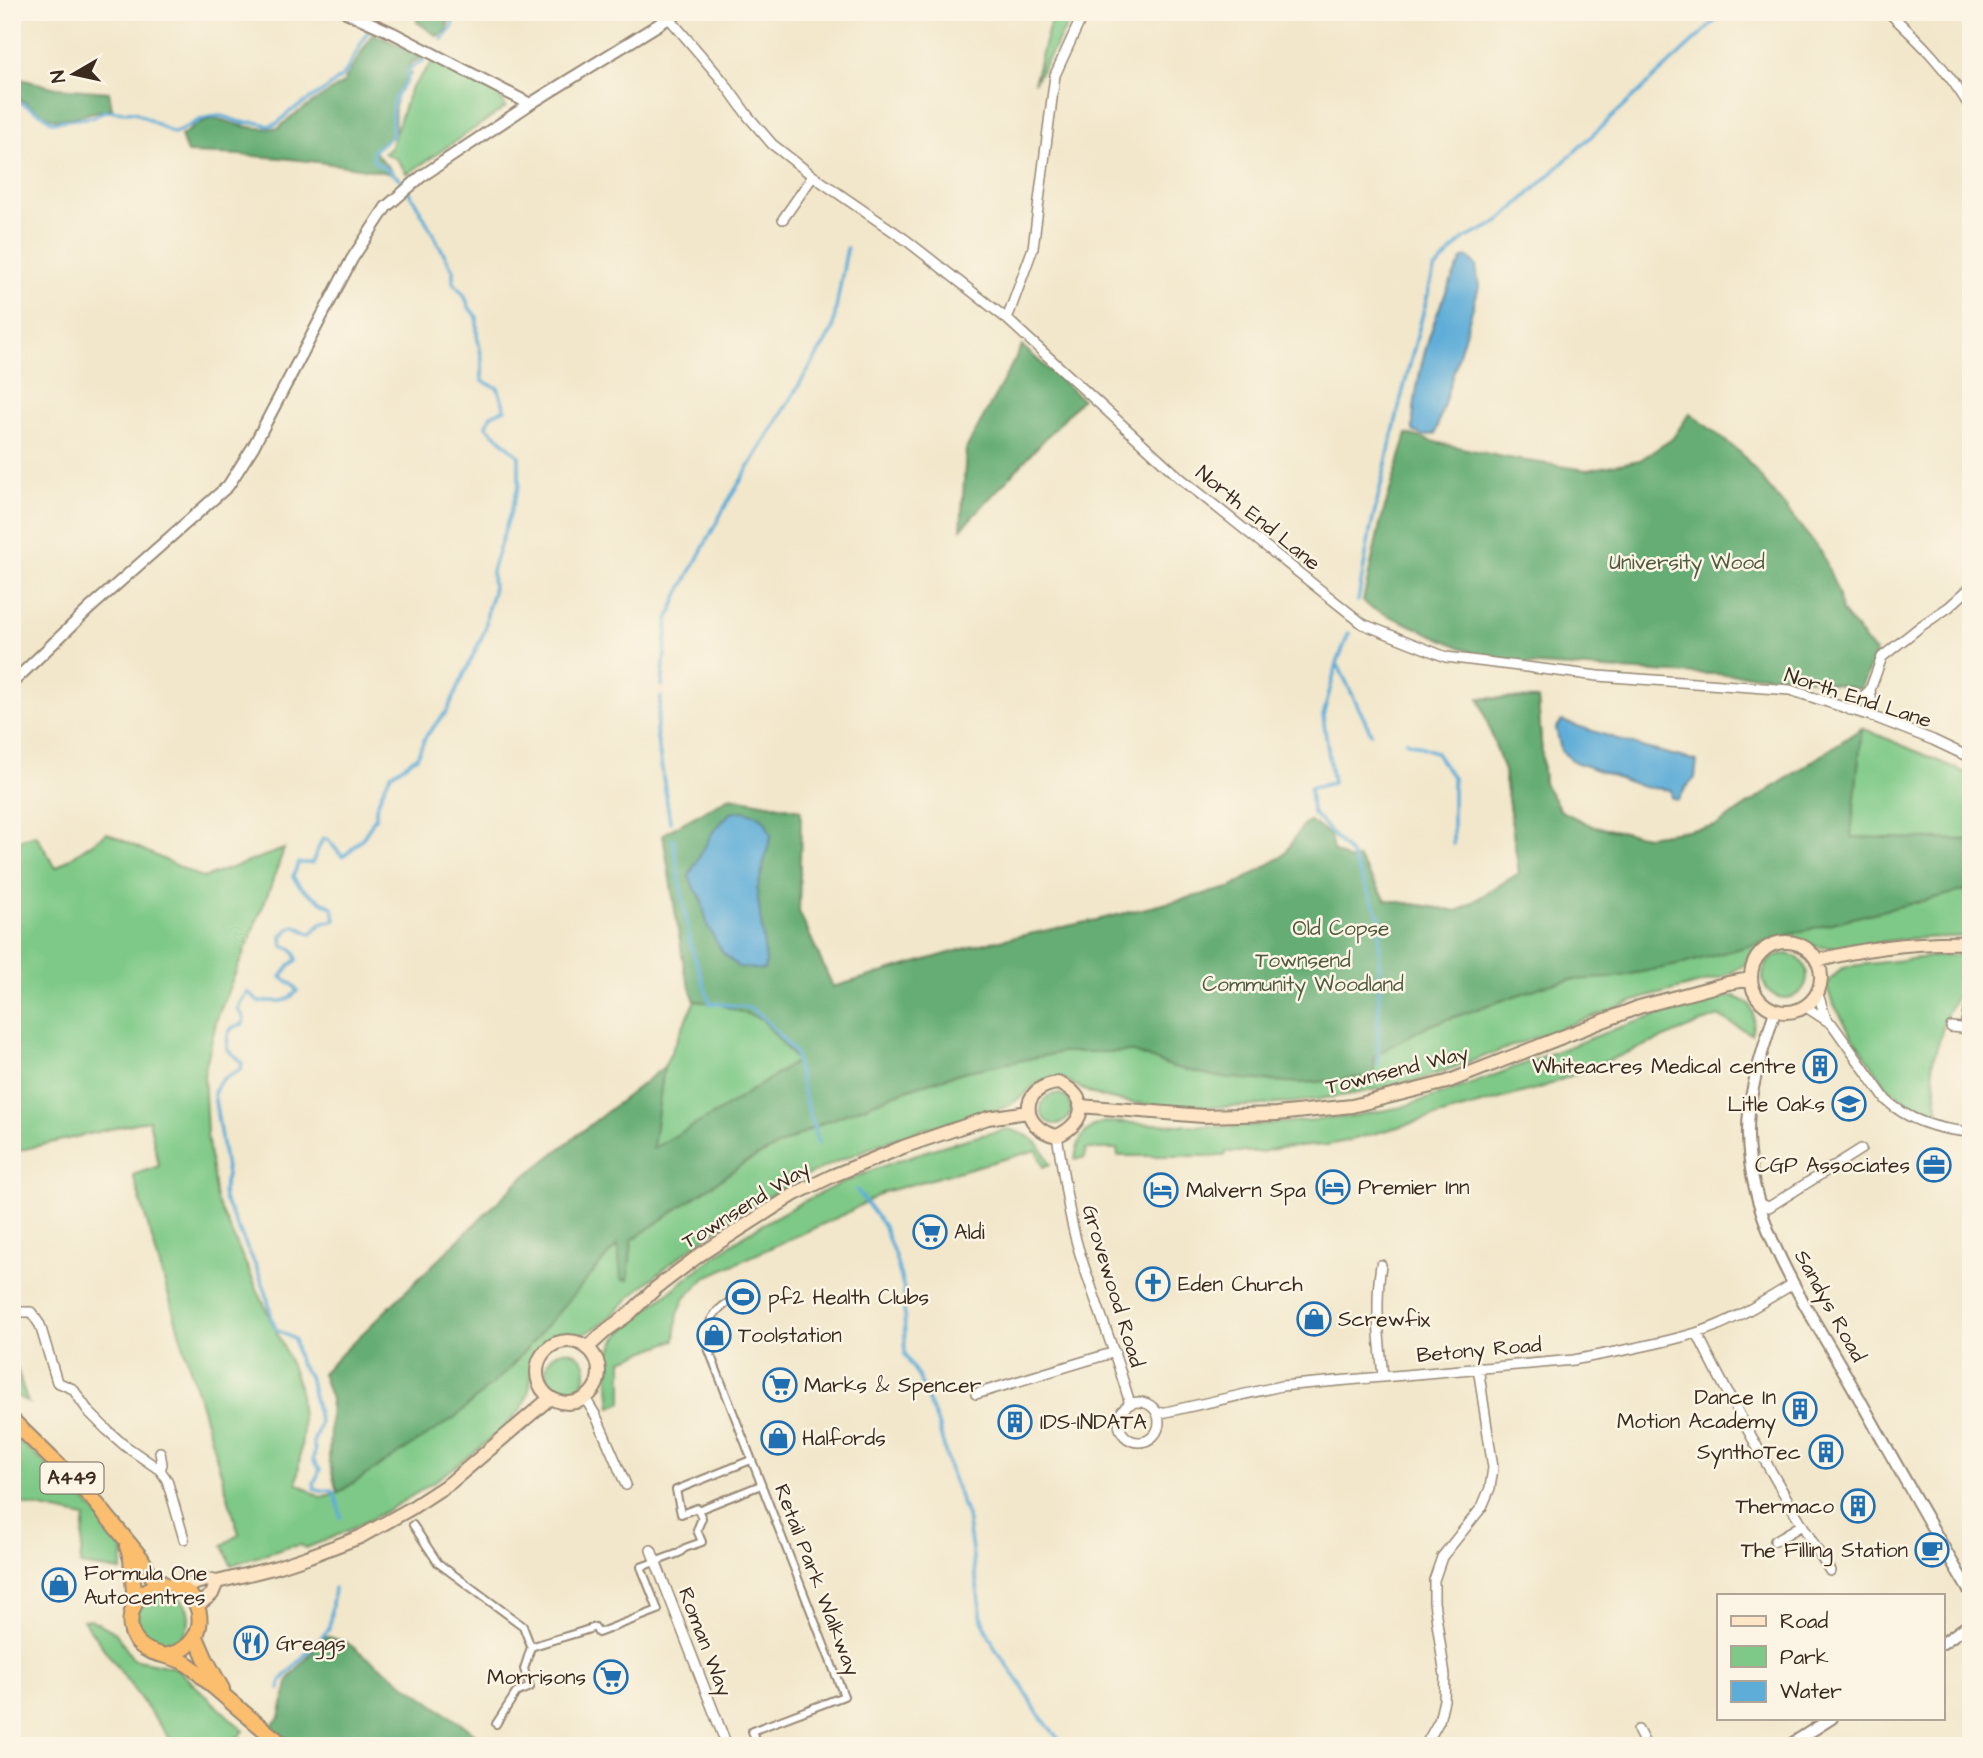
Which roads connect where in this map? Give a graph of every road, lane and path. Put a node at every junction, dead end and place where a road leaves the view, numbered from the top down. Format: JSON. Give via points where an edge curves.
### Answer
{"nodes":[{"id":1,"x":346,"y":12,"type":"edge"},
{"id":2,"x":681,"y":12,"type":"edge"},
{"id":3,"x":1084,"y":12,"type":"edge"},
{"id":4,"x":1888,"y":12,"type":"edge"},
{"id":5,"x":669,"y":18,"type":"junction"},
{"id":6,"x":530,"y":104,"type":"junction"},
{"id":7,"x":1971,"y":109,"type":"edge"},
{"id":8,"x":813,"y":176,"type":"junction"},
{"id":9,"x":783,"y":219,"type":"dead end"},
{"id":10,"x":1007,"y":319,"type":"junction"},
{"id":11,"x":1971,"y":587,"type":"edge"},
{"id":12,"x":12,"y":683,"type":"edge"},
{"id":13,"x":1870,"y":690,"type":"junction"},
{"id":14,"x":1850,"y":710,"type":"junction"},
{"id":15,"x":1874,"y":717,"type":"junction"},
{"id":16,"x":1971,"y":758,"type":"edge"},
{"id":17,"x":1971,"y":943,"type":"edge"},
{"id":18,"x":1817,"y":961,"type":"junction"},
{"id":19,"x":1751,"y":979,"type":"junction"},
{"id":20,"x":1818,"y":994,"type":"junction"},
{"id":21,"x":1806,"y":1007,"type":"junction"},
{"id":22,"x":1775,"y":1011,"type":"junction"},
{"id":23,"x":1968,"y":1012,"type":"dead end"},
{"id":24,"x":1826,"y":1019,"type":"junction"},
{"id":25,"x":1951,"y":1027,"type":"dead end"},
{"id":26,"x":1968,"y":1028,"type":"edge"},
{"id":27,"x":1080,"y":1107,"type":"junction"},
{"id":28,"x":1028,"y":1112,"type":"junction"},
{"id":29,"x":1971,"y":1132,"type":"edge"},
{"id":30,"x":1057,"y":1136,"type":"junction"},
{"id":31,"x":1861,"y":1150,"type":"dead end"},
{"id":32,"x":1760,"y":1204,"type":"junction"},
{"id":33,"x":1381,"y":1265,"type":"dead end"},
{"id":34,"x":1793,"y":1284,"type":"junction"},
{"id":35,"x":735,"y":1299,"type":"dead end"},
{"id":36,"x":12,"y":1315,"type":"edge"},
{"id":37,"x":1697,"y":1333,"type":"junction"},
{"id":38,"x":587,"y":1348,"type":"junction"},
{"id":39,"x":1115,"y":1352,"type":"junction"},
{"id":40,"x":1478,"y":1367,"type":"junction"},
{"id":41,"x":1383,"y":1376,"type":"junction"},
{"id":42,"x":976,"y":1394,"type":"dead end"},
{"id":43,"x":550,"y":1398,"type":"junction"},
{"id":44,"x":585,"y":1398,"type":"junction"},
{"id":45,"x":1130,"y":1404,"type":"junction"},
{"id":46,"x":1157,"y":1414,"type":"junction"},
{"id":47,"x":12,"y":1420,"type":"edge"},
{"id":48,"x":160,"y":1452,"type":"dead end"},
{"id":49,"x":751,"y":1460,"type":"junction"},
{"id":50,"x":160,"y":1470,"type":"junction"},
{"id":51,"x":626,"y":1485,"type":"dead end"},
{"id":52,"x":761,"y":1485,"type":"junction"},
{"id":53,"x":698,"y":1510,"type":"junction"},
{"id":54,"x":413,"y":1525,"type":"dead end"},
{"id":55,"x":1802,"y":1525,"type":"junction"},
{"id":56,"x":184,"y":1539,"type":"dead end"},
{"id":57,"x":125,"y":1541,"type":"junction"},
{"id":58,"x":1775,"y":1541,"type":"dead end"},
{"id":59,"x":651,"y":1550,"type":"dead end"},
{"id":60,"x":656,"y":1562,"type":"junction"},
{"id":61,"x":1830,"y":1571,"type":"dead end"},
{"id":62,"x":218,"y":1582,"type":"junction"},
{"id":63,"x":165,"y":1585,"type":"junction"},
{"id":64,"x":180,"y":1588,"type":"junction"},
{"id":65,"x":1971,"y":1594,"type":"edge"},
{"id":66,"x":135,"y":1602,"type":"junction"},
{"id":67,"x":197,"y":1606,"type":"junction"},
{"id":68,"x":1971,"y":1623,"type":"edge"},
{"id":69,"x":196,"y":1637,"type":"junction"},
{"id":70,"x":1944,"y":1642,"type":"edge"},
{"id":71,"x":531,"y":1647,"type":"junction"},
{"id":72,"x":168,"y":1655,"type":"junction"},
{"id":73,"x":227,"y":1698,"type":"junction"},
{"id":74,"x":1829,"y":1720,"type":"edge"},
{"id":75,"x":496,"y":1724,"type":"dead end"},
{"id":76,"x":1638,"y":1730,"type":"dead end"},
{"id":77,"x":285,"y":1746,"type":"edge"},
{"id":78,"x":727,"y":1746,"type":"edge"},
{"id":79,"x":757,"y":1746,"type":"edge"},
{"id":80,"x":1425,"y":1746,"type":"edge"},
{"id":81,"x":1646,"y":1746,"type":"edge"},
{"id":82,"x":1788,"y":1746,"type":"edge"}],
"edges":[{"from":1,"to":6,"type":"street"},
{"from":2,"to":5,"type":"street"},
{"from":3,"to":10,"type":"street","via":[[1055,75],[1033,248]]},
{"from":4,"to":7,"type":"street","via":[[1935,58]]},
{"from":5,"to":6,"type":"street"},
{"from":5,"to":8,"type":"street","name":"North End Lane","via":[[772,144]]},
{"from":6,"to":12,"type":"street","via":[[422,176],[386,207],[352,259],[228,486]]},
{"from":8,"to":9,"type":"street"},
{"from":8,"to":10,"type":"street","name":"North End Lane","via":[[906,240]]},
{"from":10,"to":14,"type":"street","name":"North End Lane","via":[[1179,477],[1363,624],[1446,657],[1598,676],[1790,690]]},
{"from":11,"to":13,"type":"street","via":[[1882,657]]},
{"from":13,"to":14,"type":"street"},
{"from":13,"to":15,"type":"street"},
{"from":14,"to":15,"type":"street","name":"North End Lane"},
{"from":15,"to":16,"type":"street","name":"North End Lane"},
{"from":17,"to":18,"type":"main road","via":[[1892,947]]},
{"from":18,"to":19,"type":"main road","via":[[1800,945],[1776,943],[1758,957]]},
{"from":18,"to":20,"type":"main road","via":[[1822,977]]},
{"from":19,"to":22,"type":"main road","via":[[1754,993]]},
{"from":19,"to":27,"type":"main road","name":"Townsend Way","via":[[1639,1007],[1447,1083],[1352,1105],[1203,1116]]},
{"from":20,"to":21,"type":"main road"},
{"from":20,"to":24,"type":"street"},
{"from":21,"to":22,"type":"main road","via":[[1791,1013]]},
{"from":21,"to":24,"type":"street"},
{"from":22,"to":32,"type":"street","name":"Sandys Road","via":[[1753,1087],[1748,1126]]},
{"from":23,"to":26,"type":"street"},
{"from":24,"to":29,"type":"street","via":[[1895,1108],[1945,1130]]},
{"from":25,"to":26,"type":"street"},
{"from":27,"to":28,"type":"main road","via":[[1069,1088],[1047,1084],[1036,1091]]},
{"from":27,"to":30,"type":"main road","via":[[1075,1125]]},
{"from":28,"to":30,"type":"main road","via":[[1040,1131]]},
{"from":28,"to":38,"type":"main road","name":"Townsend Way","via":[[988,1118],[903,1147],[795,1194],[701,1254]]},
{"from":30,"to":39,"type":"street","name":"Grovewood Road","via":[[1080,1254]]},
{"from":31,"to":32,"type":"street","via":[[1769,1208]]},
{"from":32,"to":34,"type":"street","name":"Sandys Road"},
{"from":33,"to":41,"type":"street","via":[[1377,1318]]},
{"from":34,"to":37,"type":"street","name":"Betony Road","via":[[1740,1315]]},
{"from":34,"to":65,"type":"street","name":"Sandys Road"},
{"from":35,"to":49,"type":"street","name":"Retail Park Walkway","via":[[709,1320],[707,1345]]},
{"from":36,"to":50,"type":"street","via":[[31,1312],[40,1325],[57,1382],[73,1389],[107,1430]]},
{"from":37,"to":40,"type":"street","name":"Betony Road","via":[[1574,1360]]},
{"from":37,"to":55,"type":"street"},
{"from":38,"to":43,"type":"main road","via":[[567,1341],[556,1343],[541,1356],[539,1385]]},
{"from":38,"to":44,"type":"main road","via":[[599,1372],[596,1386]]},
{"from":39,"to":42,"type":"street"},
{"from":39,"to":45,"type":"street","name":"Grovewood Road"},
{"from":40,"to":41,"type":"street","name":"Betony Road"},
{"from":40,"to":80,"type":"street","via":[[1493,1468],[1482,1507],[1442,1557],[1434,1580],[1444,1700]]},
{"from":41,"to":46,"type":"street","name":"Betony Road","via":[[1281,1386]]},
{"from":43,"to":44,"type":"main road","via":[[566,1404]]},
{"from":43,"to":62,"type":"main road","via":[[450,1483],[380,1526],[307,1557]]},
{"from":44,"to":51,"type":"street"},
{"from":45,"to":46,"type":"street","via":[[1151,1406]]},
{"from":45,"to":46,"type":"street","via":[[1119,1416],[1118,1425],[1133,1442],[1151,1439],[1157,1432]]},
{"from":47,"to":57,"type":"highway","number":"A449","via":[[91,1497]]},
{"from":48,"to":50,"type":"street"},
{"from":49,"to":52,"type":"street","name":"Retail Park Walkway"},
{"from":49,"to":53,"type":"street","via":[[676,1490],[681,1514]]},
{"from":50,"to":56,"type":"street"},
{"from":52,"to":53,"type":"street"},
{"from":52,"to":79,"type":"street","name":"Retail Park Walkway","via":[[844,1696],[752,1731]]},
{"from":53,"to":60,"type":"street","via":[[702,1542]]},
{"from":54,"to":71,"type":"street","via":[[438,1563],[523,1626]]},
{"from":55,"to":58,"type":"street"},
{"from":55,"to":61,"type":"street"},
{"from":57,"to":63,"type":"highway","number":"A449","via":[[150,1575]]},
{"from":57,"to":66,"type":"highway","number":"A449"},
{"from":59,"to":60,"type":"street","name":"Roman Way"},
{"from":60,"to":71,"type":"street","via":[[641,1567],[658,1610],[598,1633],[595,1627]]},
{"from":60,"to":78,"type":"street","name":"Roman Way"},
{"from":62,"to":64,"type":"main road","via":[[206,1580]]},
{"from":62,"to":67,"type":"main road"},
{"from":63,"to":64,"type":"highway"},
{"from":63,"to":66,"type":"highway","via":[[152,1587]]},
{"from":64,"to":67,"type":"highway"},
{"from":66,"to":72,"type":"highway","number":"A449","via":[[131,1625],[135,1638],[155,1654]]},
{"from":67,"to":69,"type":"highway","number":"A449"},
{"from":68,"to":70,"type":"street"},
{"from":69,"to":72,"type":"highway","via":[[187,1648]]},
{"from":69,"to":73,"type":"highway","number":"A449"},
{"from":71,"to":75,"type":"street","via":[[524,1669],[530,1687],[516,1693]]},
{"from":72,"to":73,"type":"highway","number":"A449","via":[[188,1664]]},
{"from":73,"to":77,"type":"highway","number":"A449"},
{"from":74,"to":82,"type":"street"},
{"from":76,"to":81,"type":"street"}]}
